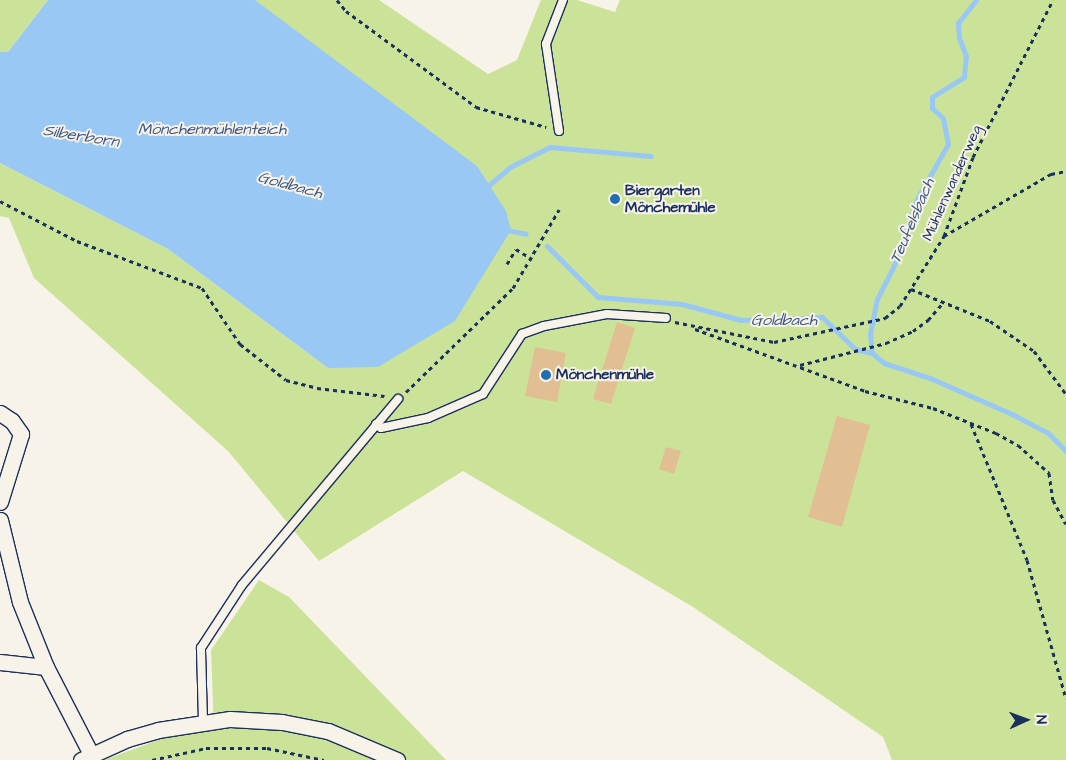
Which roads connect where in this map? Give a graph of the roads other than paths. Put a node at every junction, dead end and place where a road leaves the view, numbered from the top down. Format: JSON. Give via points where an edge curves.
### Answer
{"nodes":[{"id":1,"x":562,"y":0,"type":"edge"},
{"id":2,"x":559,"y":131,"type":"road end"},
{"id":3,"x":666,"y":318,"type":"dead end"},
{"id":4,"x":398,"y":399,"type":"road end"},
{"id":5,"x":0,"y":413,"type":"edge"},
{"id":6,"x":376,"y":424,"type":"junction"},
{"id":7,"x":0,"y":502,"type":"edge"},
{"id":8,"x":0,"y":520,"type":"edge"},
{"id":9,"x":0,"y":662,"type":"edge"},
{"id":10,"x":46,"y":667,"type":"junction"},
{"id":11,"x":203,"y":721,"type":"junction"},
{"id":12,"x":86,"y":757,"type":"edge"},
{"id":13,"x":397,"y":760,"type":"edge"}],
"edges":[{"from":1,"to":2,"type":"lane","via":[[546,44]]},
{"from":3,"to":6,"type":"lane","via":[[607,314],[544,326],[522,334],[482,394],[428,418],[381,428]]},
{"from":4,"to":6,"type":"lane"},
{"from":5,"to":7,"type":"street","via":[[12,421],[21,434]]},
{"from":6,"to":11,"type":"lane","via":[[242,586],[202,648]]},
{"from":8,"to":10,"type":"street","via":[[20,602]]},
{"from":9,"to":10,"type":"street"},
{"from":10,"to":12,"type":"street"},
{"from":11,"to":12,"type":"street","via":[[135,736]]},
{"from":11,"to":13,"type":"street","via":[[256,720],[305,726],[348,737]]}]}
